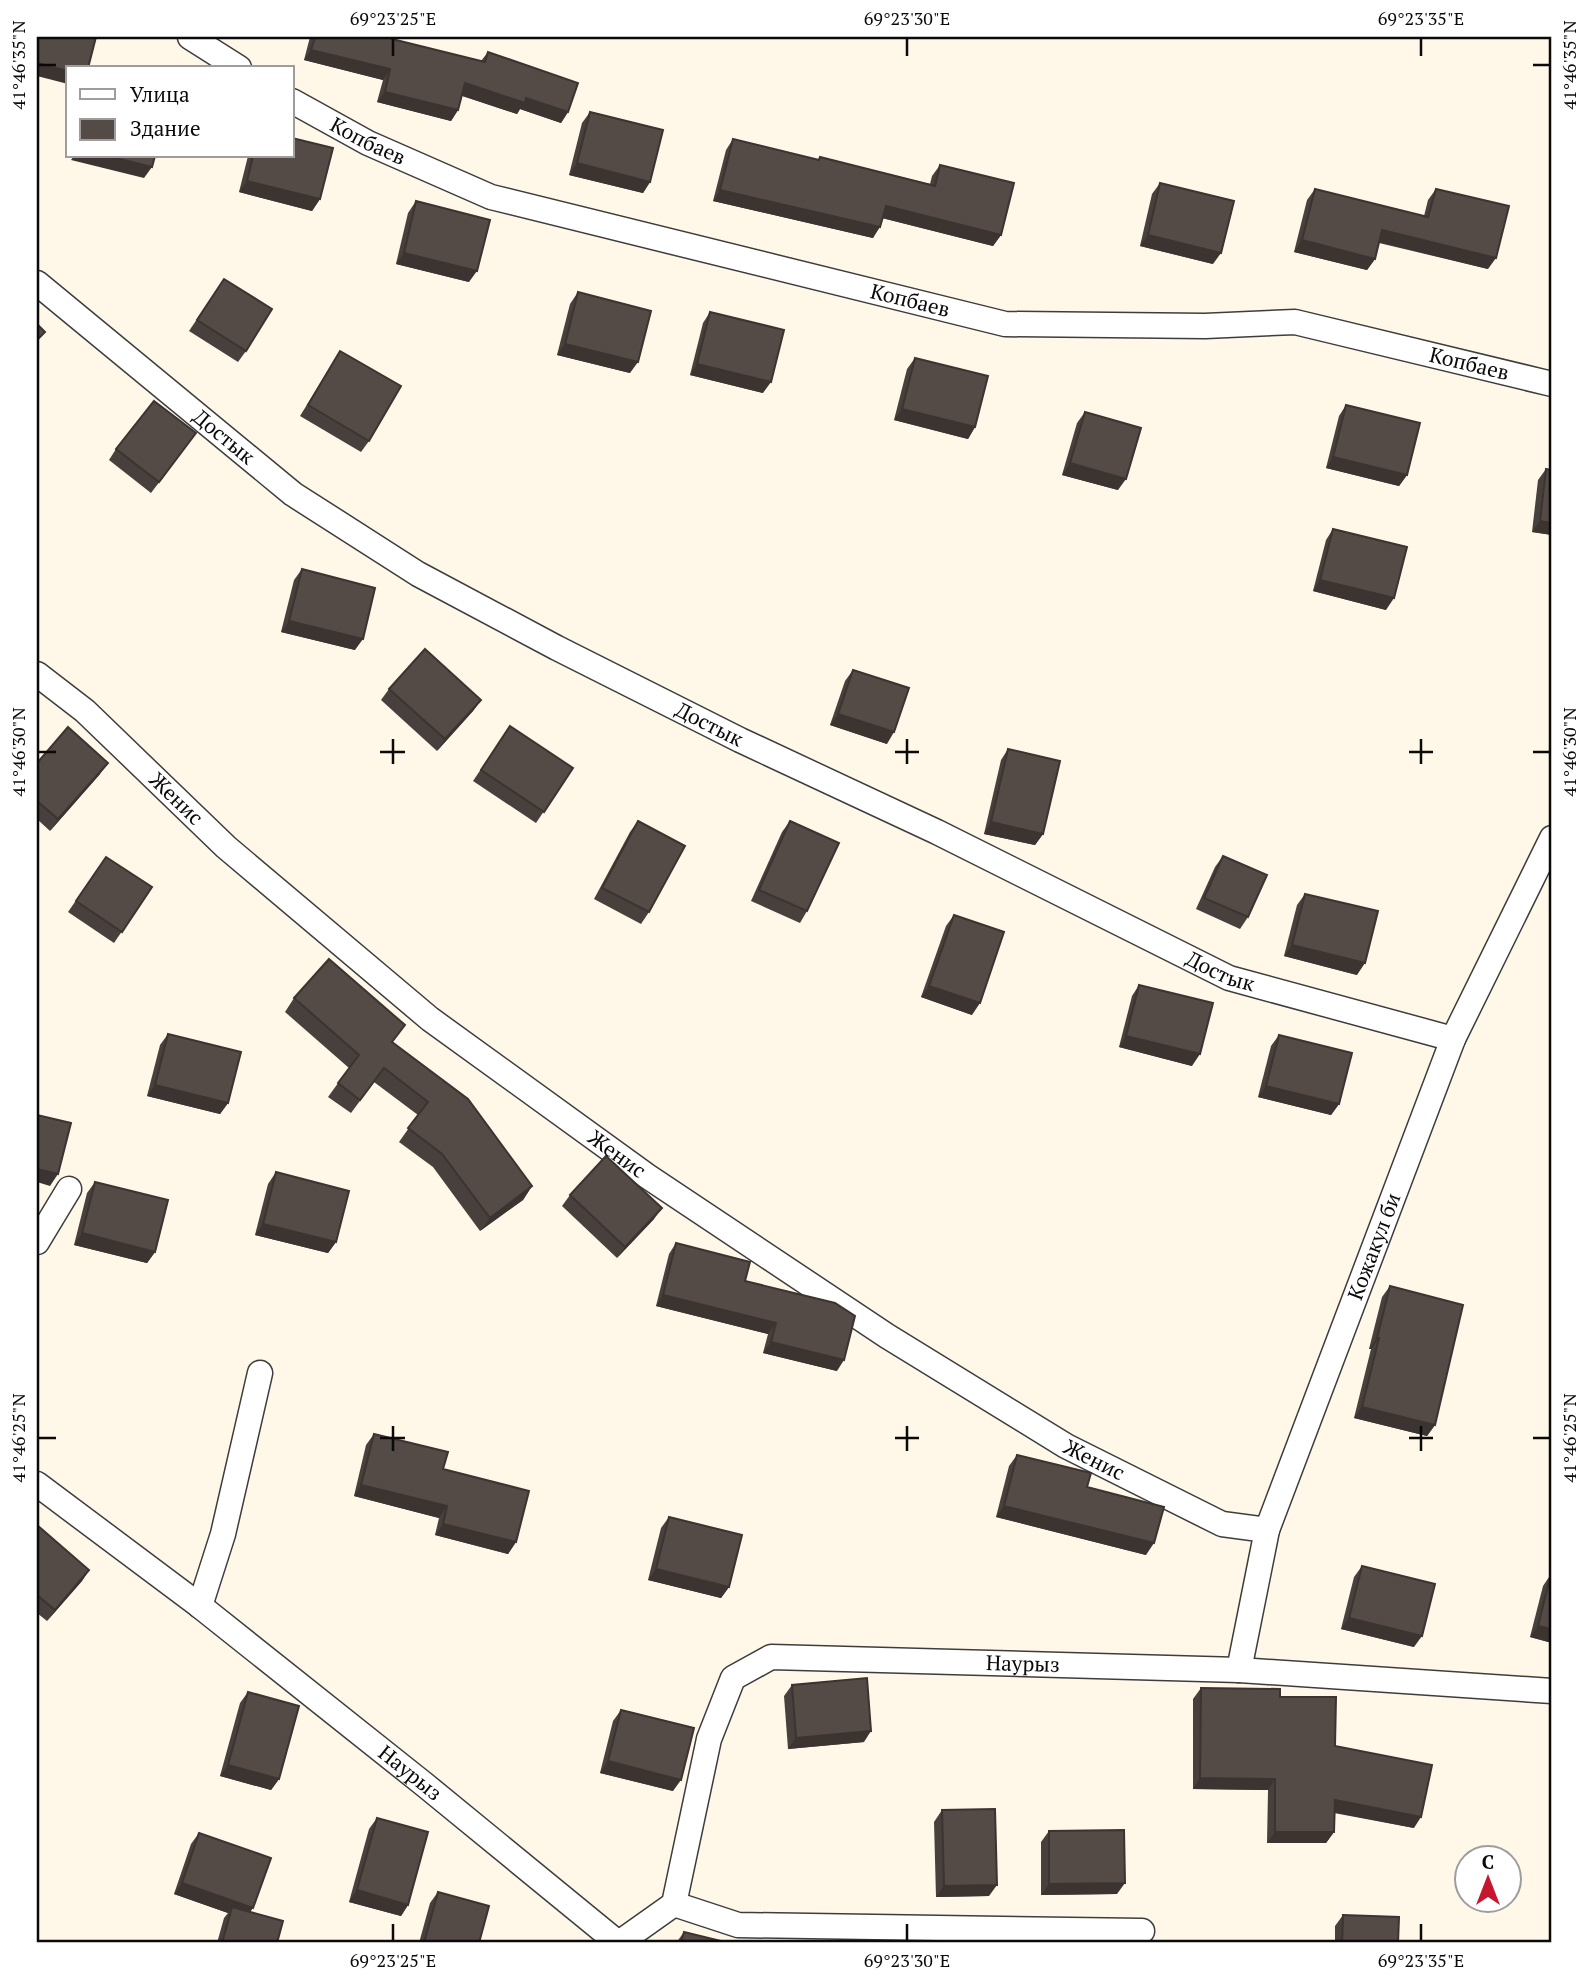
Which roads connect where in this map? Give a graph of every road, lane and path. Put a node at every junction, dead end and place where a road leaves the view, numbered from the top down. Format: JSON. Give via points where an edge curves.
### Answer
{"nodes":[{"id":1,"x":190,"y":37,"type":"edge"},
{"id":2,"x":236,"y":66,"type":"edge"},
{"id":3,"x":294,"y":102,"type":"edge"},
{"id":4,"x":37,"y":283,"type":"edge"},
{"id":5,"x":1552,"y":384,"type":"edge"},
{"id":6,"x":37,"y":674,"type":"edge"},
{"id":7,"x":1552,"y":838,"type":"edge"},
{"id":8,"x":1452,"y":1039,"type":"junction"},
{"id":9,"x":69,"y":1189,"type":"dead end"},
{"id":10,"x":37,"y":1242,"type":"edge"},
{"id":11,"x":260,"y":1373,"type":"dead end"},
{"id":12,"x":37,"y":1484,"type":"edge"},
{"id":13,"x":1268,"y":1530,"type":"junction"},
{"id":14,"x":200,"y":1606,"type":"junction"},
{"id":15,"x":1239,"y":1670,"type":"junction"},
{"id":16,"x":1552,"y":1691,"type":"edge"},
{"id":17,"x":674,"y":1904,"type":"junction"},
{"id":18,"x":1142,"y":1931,"type":"dead end"},
{"id":19,"x":618,"y":1943,"type":"edge"}],
"edges":[{"from":1,"to":2,"type":"street"},
{"from":3,"to":5,"type":"street","name":"Копбаев","via":[[368,143],[491,197],[1005,324],[1295,322]]},
{"from":4,"to":8,"type":"street","name":"Достык","via":[[293,494],[418,573],[499,617],[1229,978]]},
{"from":6,"to":13,"type":"street","name":"Женис","via":[[85,711],[226,848],[430,1018],[647,1176],[887,1336],[1066,1446],[1222,1524]]},
{"from":7,"to":8,"type":"street","name":"Кожакул би"},
{"from":8,"to":13,"type":"street","name":"Кожакул би"},
{"from":9,"to":10,"type":"street"},
{"from":11,"to":14,"type":"street","via":[[223,1534]]},
{"from":12,"to":14,"type":"street","name":"Наурыз"},
{"from":13,"to":15,"type":"street","name":"Кожакул би"},
{"from":14,"to":19,"type":"street","name":"Наурыз"},
{"from":15,"to":16,"type":"street","name":"Наурыз"},
{"from":15,"to":17,"type":"street","name":"Наурыз","via":[[771,1657],[733,1678],[709,1739]]},
{"from":17,"to":18,"type":"street","via":[[738,1925]]},
{"from":17,"to":19,"type":"street","name":"Наурыз"}]}
